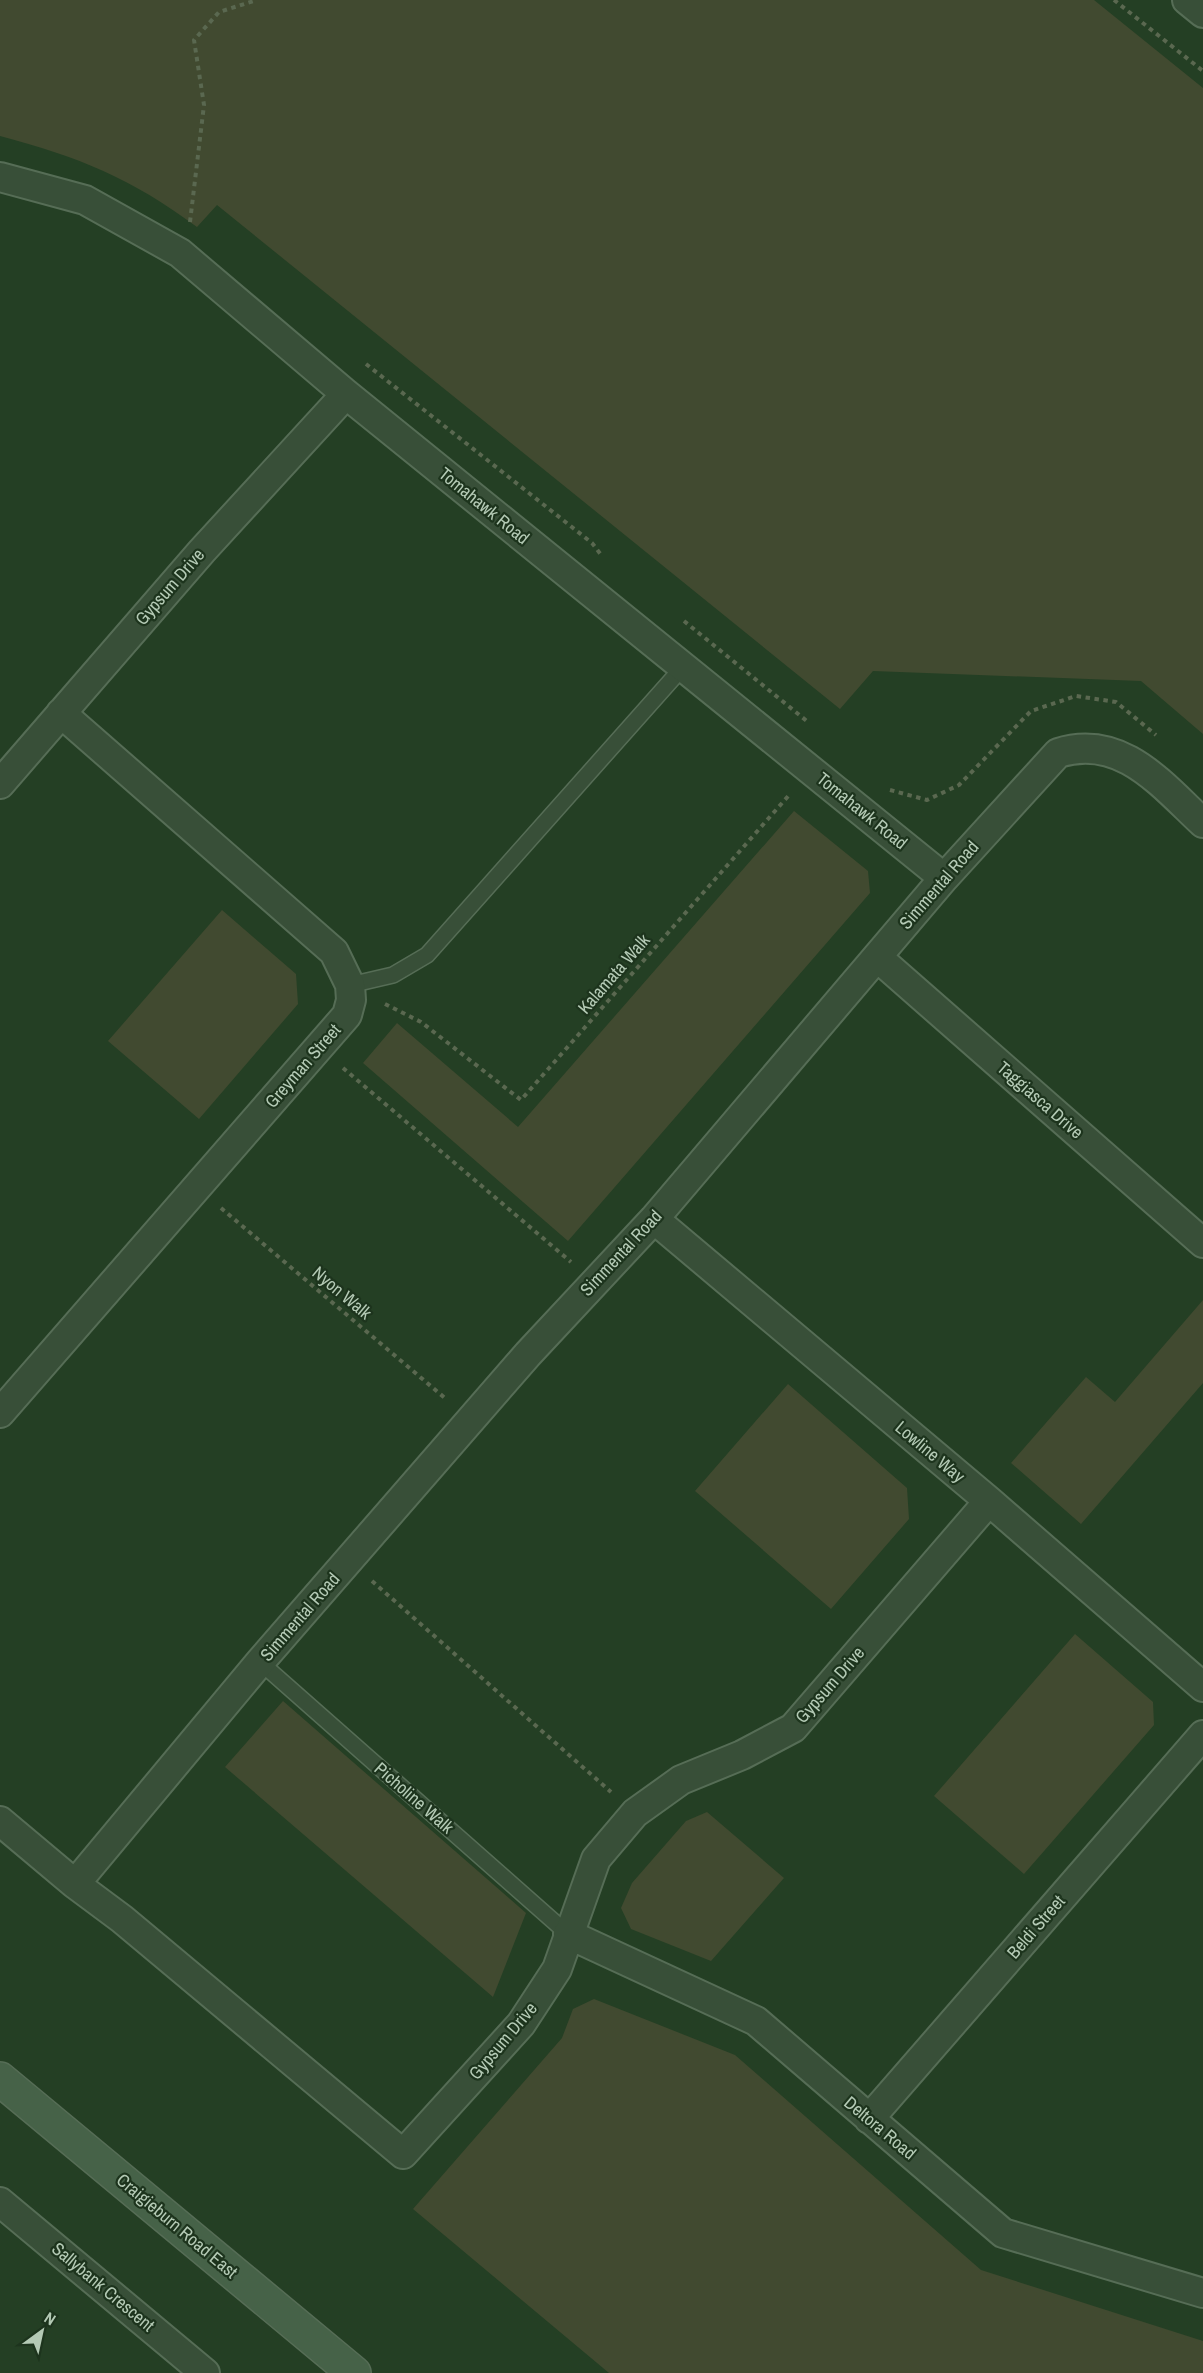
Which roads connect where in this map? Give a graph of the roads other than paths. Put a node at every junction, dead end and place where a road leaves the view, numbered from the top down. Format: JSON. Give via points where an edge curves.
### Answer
{"nodes":[{"id":1,"x":1187,"y":0,"type":"edge"},
{"id":2,"x":1203,"y":13,"type":"edge"},
{"id":3,"x":0,"y":177,"type":"edge"},
{"id":4,"x":346,"y":394,"type":"junction"},
{"id":5,"x":684,"y":667,"type":"junction"},
{"id":6,"x":61,"y":713,"type":"junction"},
{"id":7,"x":0,"y":784,"type":"edge"},
{"id":8,"x":1203,"y":823,"type":"edge"},
{"id":9,"x":944,"y":878,"type":"junction"},
{"id":10,"x":876,"y":957,"type":"junction"},
{"id":11,"x":350,"y":985,"type":"junction"},
{"id":12,"x":654,"y":1219,"type":"junction"},
{"id":13,"x":1203,"y":1243,"type":"edge"},
{"id":14,"x":0,"y":1413,"type":"edge"},
{"id":15,"x":988,"y":1501,"type":"junction"},
{"id":16,"x":260,"y":1662,"type":"junction"},
{"id":17,"x":1203,"y":1687,"type":"edge"},
{"id":18,"x":1203,"y":1735,"type":"edge"},
{"id":19,"x":0,"y":1821,"type":"edge"},
{"id":20,"x":75,"y":1884,"type":"junction"},
{"id":21,"x":568,"y":1934,"type":"junction"},
{"id":22,"x":0,"y":2079,"type":"edge"},
{"id":23,"x":869,"y":2119,"type":"junction"},
{"id":24,"x":0,"y":2202,"type":"edge"},
{"id":25,"x":1203,"y":2293,"type":"edge"},
{"id":26,"x":205,"y":2373,"type":"edge"},
{"id":27,"x":354,"y":2373,"type":"edge"}],
"edges":[{"from":1,"to":2,"type":"street"},
{"from":3,"to":4,"type":"street","name":"Tomahawk Road","via":[[85,201],[180,253]]},
{"from":4,"to":5,"type":"street","name":"Tomahawk Road"},
{"from":4,"to":6,"type":"street","name":"Gypsum Drive"},
{"from":5,"to":9,"type":"street","name":"Tomahawk Road"},
{"from":5,"to":11,"type":"lane","via":[[427,955],[393,975]]},
{"from":6,"to":7,"type":"street","name":"Gypsum Drive"},
{"from":6,"to":11,"type":"street","via":[[334,952]]},
{"from":8,"to":9,"type":"street","name":"Simmental Road","via":[[1140,765],[1117,755],[1078,747],[1058,753]]},
{"from":9,"to":10,"type":"street","name":"Simmental Road"},
{"from":10,"to":12,"type":"street","name":"Simmental Road"},
{"from":10,"to":13,"type":"street","name":"Taggiasca Drive"},
{"from":11,"to":14,"type":"street","name":"Greyman Street","via":[[347,1015]]},
{"from":12,"to":15,"type":"street","name":"Lowline Way"},
{"from":12,"to":16,"type":"street","name":"Simmental Road","via":[[471,1420]]},
{"from":15,"to":17,"type":"street","name":"Lowline Way"},
{"from":15,"to":21,"type":"street","name":"Gypsum Drive","via":[[793,1728],[742,1755],[681,1780],[635,1813],[596,1859]]},
{"from":16,"to":20,"type":"street","name":"Simmental Road"},
{"from":16,"to":21,"type":"lane","name":"Picholine Walk"},
{"from":18,"to":23,"type":"street","name":"Beldi Street"},
{"from":19,"to":20,"type":"street","name":"Gypsum Drive"},
{"from":20,"to":21,"type":"street","name":"Gypsum Drive","via":[[403,2154],[521,2024],[557,1969]]},
{"from":21,"to":23,"type":"street","name":"Deltora Road","via":[[756,2021]]},
{"from":22,"to":27,"type":"main road","name":"Craigieburn Road East"},
{"from":23,"to":25,"type":"street","name":"Deltora Road","via":[[1003,2233]]},
{"from":24,"to":26,"type":"street","name":"Sallybank Crescent"}]}
